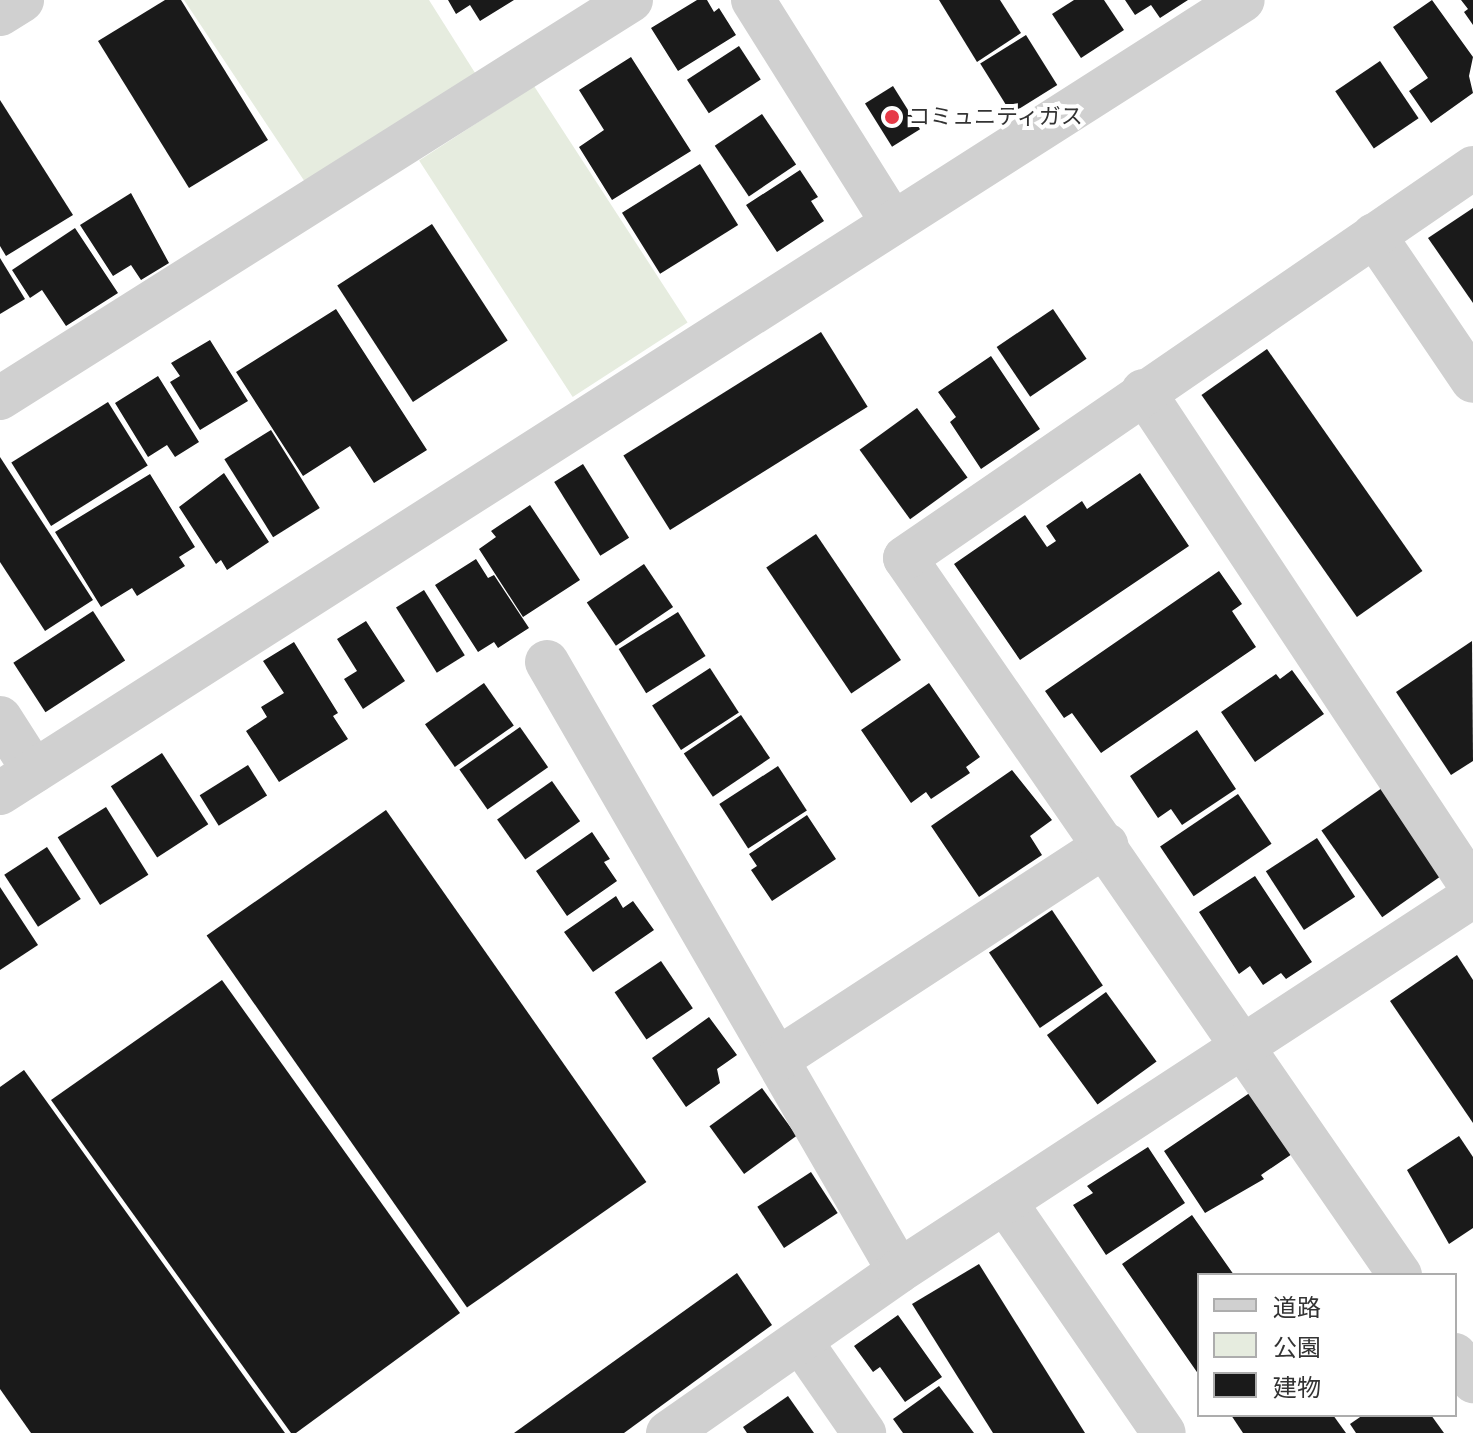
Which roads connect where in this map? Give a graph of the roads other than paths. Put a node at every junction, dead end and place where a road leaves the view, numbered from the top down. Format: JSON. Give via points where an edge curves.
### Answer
{"nodes":[{"id":1,"x":22,"y":0,"type":"edge"},
{"id":2,"x":631,"y":0,"type":"edge"},
{"id":3,"x":753,"y":0,"type":"edge"},
{"id":4,"x":1243,"y":0,"type":"edge"},
{"id":5,"x":0,"y":14,"type":"edge"},
{"id":6,"x":1473,"y":168,"type":"edge"},
{"id":7,"x":893,"y":223,"type":"junction"},
{"id":8,"x":1374,"y":235,"type":"junction"},
{"id":9,"x":1473,"y":381,"type":"edge"},
{"id":10,"x":1143,"y":391,"type":"junction"},
{"id":11,"x":0,"y":398,"type":"edge"},
{"id":12,"x":547,"y":662,"type":"dead end"},
{"id":13,"x":0,"y":718,"type":"edge"},
{"id":14,"x":17,"y":782,"type":"edge"},
{"id":15,"x":1106,"y":845,"type":"junction"},
{"id":16,"x":1473,"y":889,"type":"edge"},
{"id":17,"x":1473,"y":896,"type":"edge"},
{"id":18,"x":1244,"y":1049,"type":"junction"},
{"id":19,"x":778,"y":1059,"type":"junction"},
{"id":20,"x":1005,"y":1202,"type":"junction"},
{"id":21,"x":899,"y":1271,"type":"junction"},
{"id":22,"x":1399,"y":1273,"type":"edge"},
{"id":23,"x":801,"y":1342,"type":"junction"},
{"id":24,"x":1457,"y":1358,"type":"edge"},
{"id":25,"x":1473,"y":1381,"type":"edge"},
{"id":26,"x":668,"y":1433,"type":"edge"},
{"id":27,"x":864,"y":1433,"type":"edge"},
{"id":28,"x":1164,"y":1433,"type":"edge"}],
"edges":[{"from":1,"to":5,"type":"street"},
{"from":2,"to":11,"type":"street"},
{"from":3,"to":7,"type":"street"},
{"from":4,"to":7,"type":"street"},
{"from":6,"to":8,"type":"street"},
{"from":7,"to":14,"type":"street"},
{"from":8,"to":9,"type":"street"},
{"from":8,"to":10,"type":"street"},
{"from":10,"to":15,"type":"street","via":[[905,558]]},
{"from":10,"to":16,"type":"street"},
{"from":12,"to":19,"type":"street"},
{"from":13,"to":14,"type":"street"},
{"from":15,"to":18,"type":"street"},
{"from":15,"to":19,"type":"street"},
{"from":17,"to":18,"type":"street"},
{"from":18,"to":20,"type":"street"},
{"from":18,"to":22,"type":"street"},
{"from":19,"to":21,"type":"street"},
{"from":20,"to":21,"type":"street"},
{"from":20,"to":28,"type":"street"},
{"from":21,"to":23,"type":"street"},
{"from":23,"to":26,"type":"street"},
{"from":23,"to":27,"type":"street"},
{"from":24,"to":25,"type":"street"}]}
